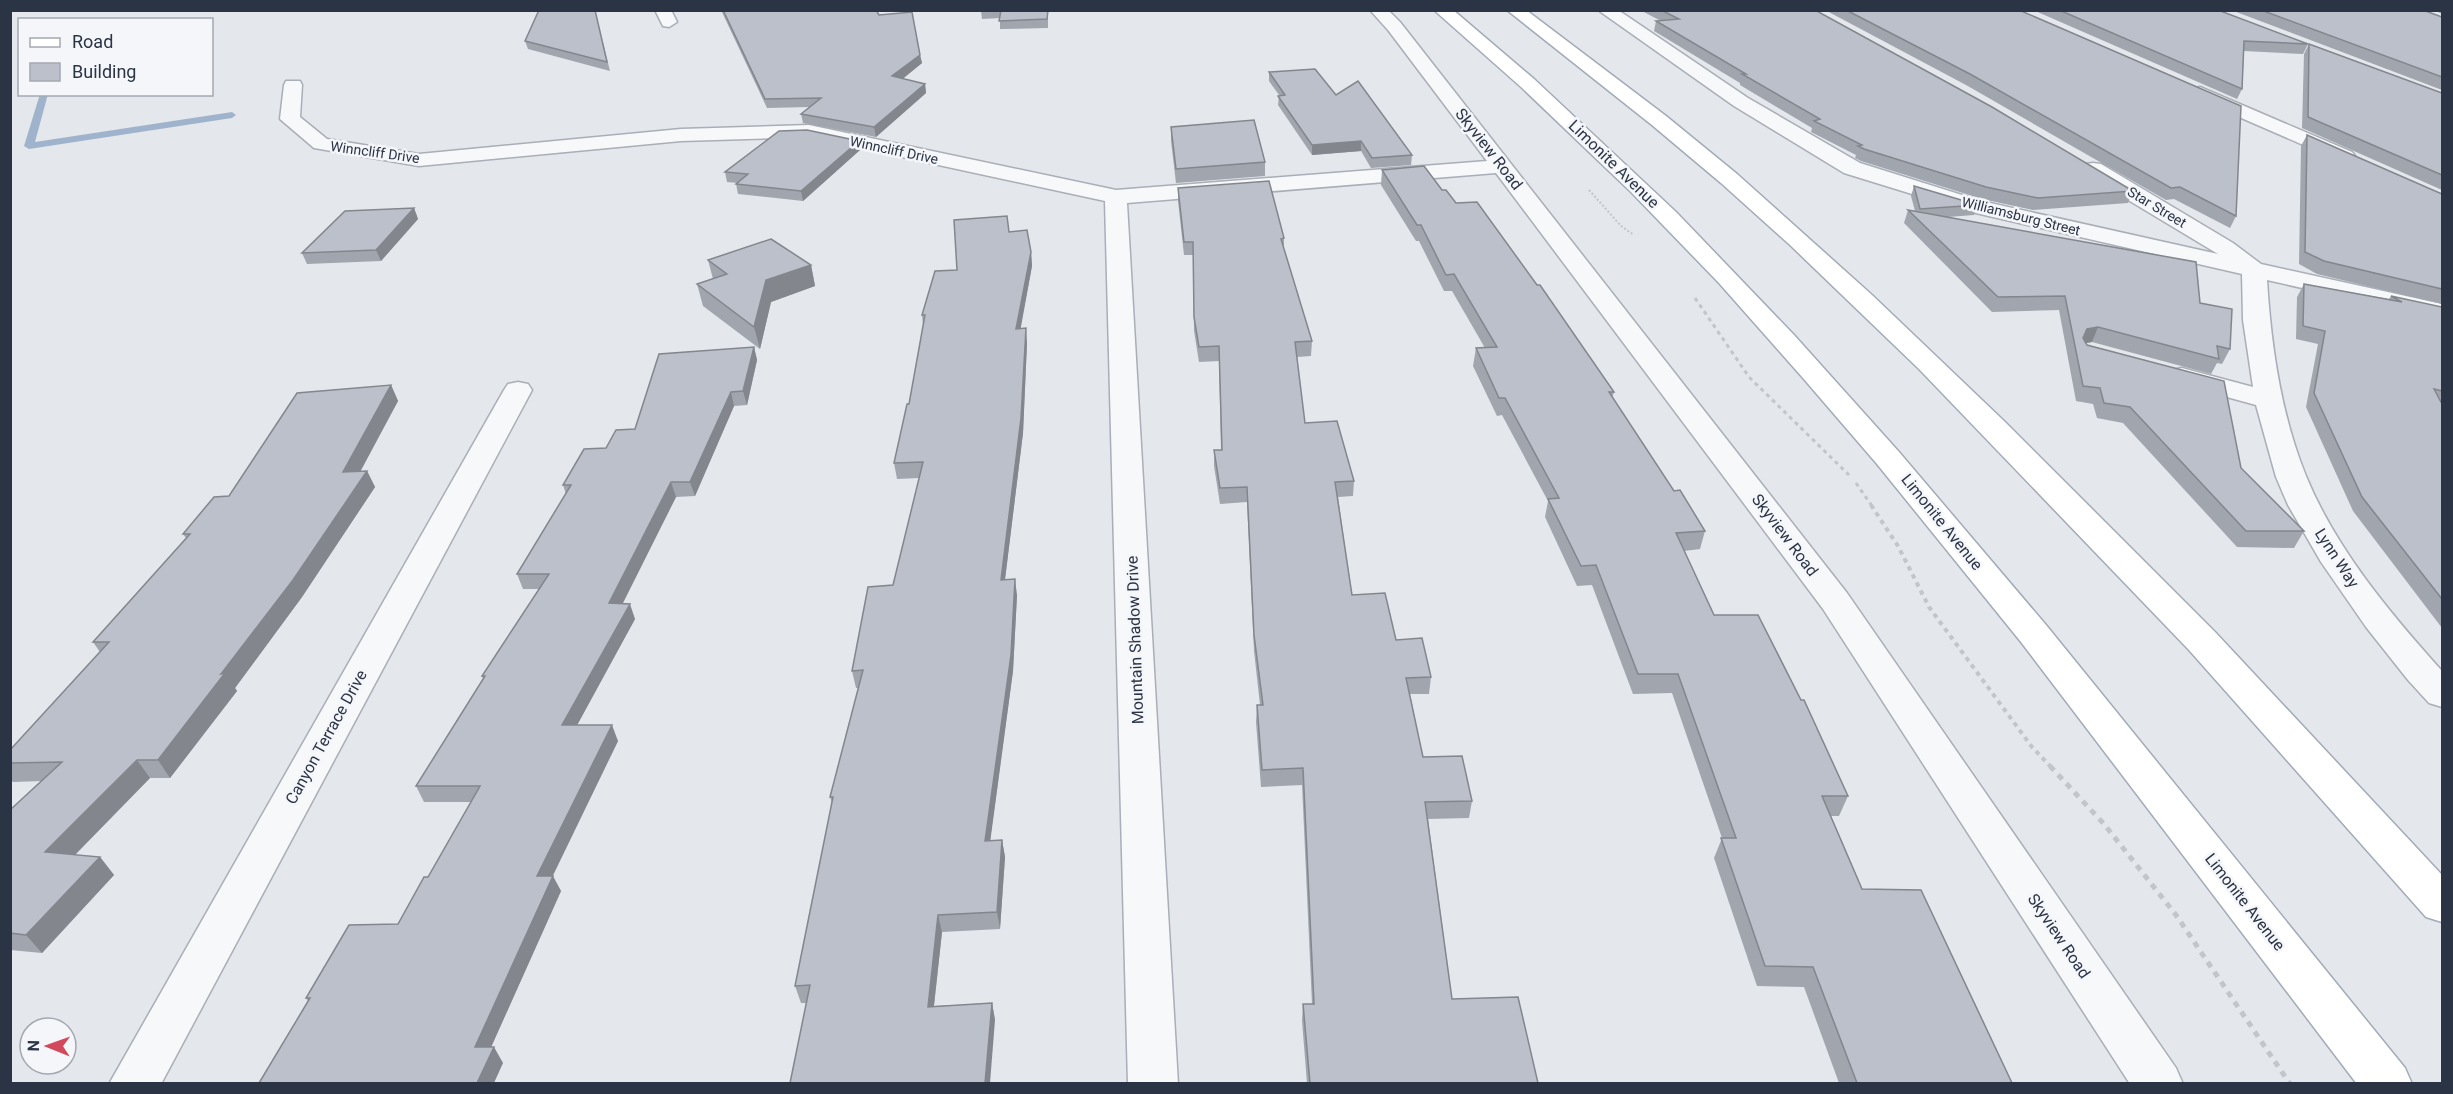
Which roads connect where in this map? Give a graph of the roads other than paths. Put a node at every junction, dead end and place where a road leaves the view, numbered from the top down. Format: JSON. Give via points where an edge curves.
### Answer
{"nodes":[{"id":1,"x":1378,"y":10,"type":"edge"},
{"id":2,"x":1442,"y":10,"type":"edge"},
{"id":3,"x":1515,"y":10,"type":"edge"},
{"id":4,"x":1606,"y":10,"type":"edge"},
{"id":5,"x":293,"y":85,"type":"dead end"},
{"id":6,"x":2182,"y":86,"type":"edge"},
{"id":7,"x":2073,"y":157,"type":"edge"},
{"id":8,"x":2358,"y":162,"type":"edge"},
{"id":9,"x":1502,"y":166,"type":"junction"},
{"id":10,"x":1116,"y":197,"type":"junction"},
{"id":11,"x":2254,"y":270,"type":"junction"},
{"id":12,"x":2442,"y":312,"type":"edge"},
{"id":13,"x":2158,"y":370,"type":"edge"},
{"id":14,"x":518,"y":390,"type":"dead end"},
{"id":15,"x":2270,"y":400,"type":"junction"},
{"id":16,"x":2442,"y":694,"type":"edge"},
{"id":17,"x":2442,"y":904,"type":"edge"},
{"id":18,"x":134,"y":1083,"type":"edge"},
{"id":19,"x":1153,"y":1083,"type":"edge"},
{"id":20,"x":2158,"y":1083,"type":"edge"},
{"id":21,"x":2387,"y":1083,"type":"edge"}],
"edges":[{"from":1,"to":9,"type":"street","name":"Skyview Road"},
{"from":2,"to":21,"type":"main road","name":"Limonite Avenue","via":[[1539,92],[1622,171],[1739,289],[1891,459],[2088,702]]},
{"from":3,"to":17,"type":"main road","via":[[1727,176],[1976,408],[2203,642]]},
{"from":4,"to":11,"type":"street","name":"Williamsburg Street","via":[[1741,102],[1852,168],[1975,206]]},
{"from":5,"to":10,"type":"street","name":"Winncliff Drive","via":[[290,119],[321,144],[419,160],[681,135],[809,131]]},
{"from":6,"to":8,"type":"street"},
{"from":7,"to":11,"type":"street","name":"Star Street","via":[[2225,248]]},
{"from":9,"to":10,"type":"street","name":"Winncliff Drive"},
{"from":9,"to":20,"type":"street","name":"Skyview Road","via":[[1835,601]]},
{"from":10,"to":19,"type":"street","name":"Mountain Shadow Drive"},
{"from":11,"to":12,"type":"street","name":"Williamsburg Street"},
{"from":11,"to":15,"type":"street","name":"Lynn Way","via":[[2256,321]]},
{"from":13,"to":15,"type":"street"},
{"from":14,"to":18,"type":"street","name":"Canyon Terrace Drive"},
{"from":15,"to":16,"type":"street","name":"Lynn Way","via":[[2291,476],[2313,522],[2362,598]]}]}
